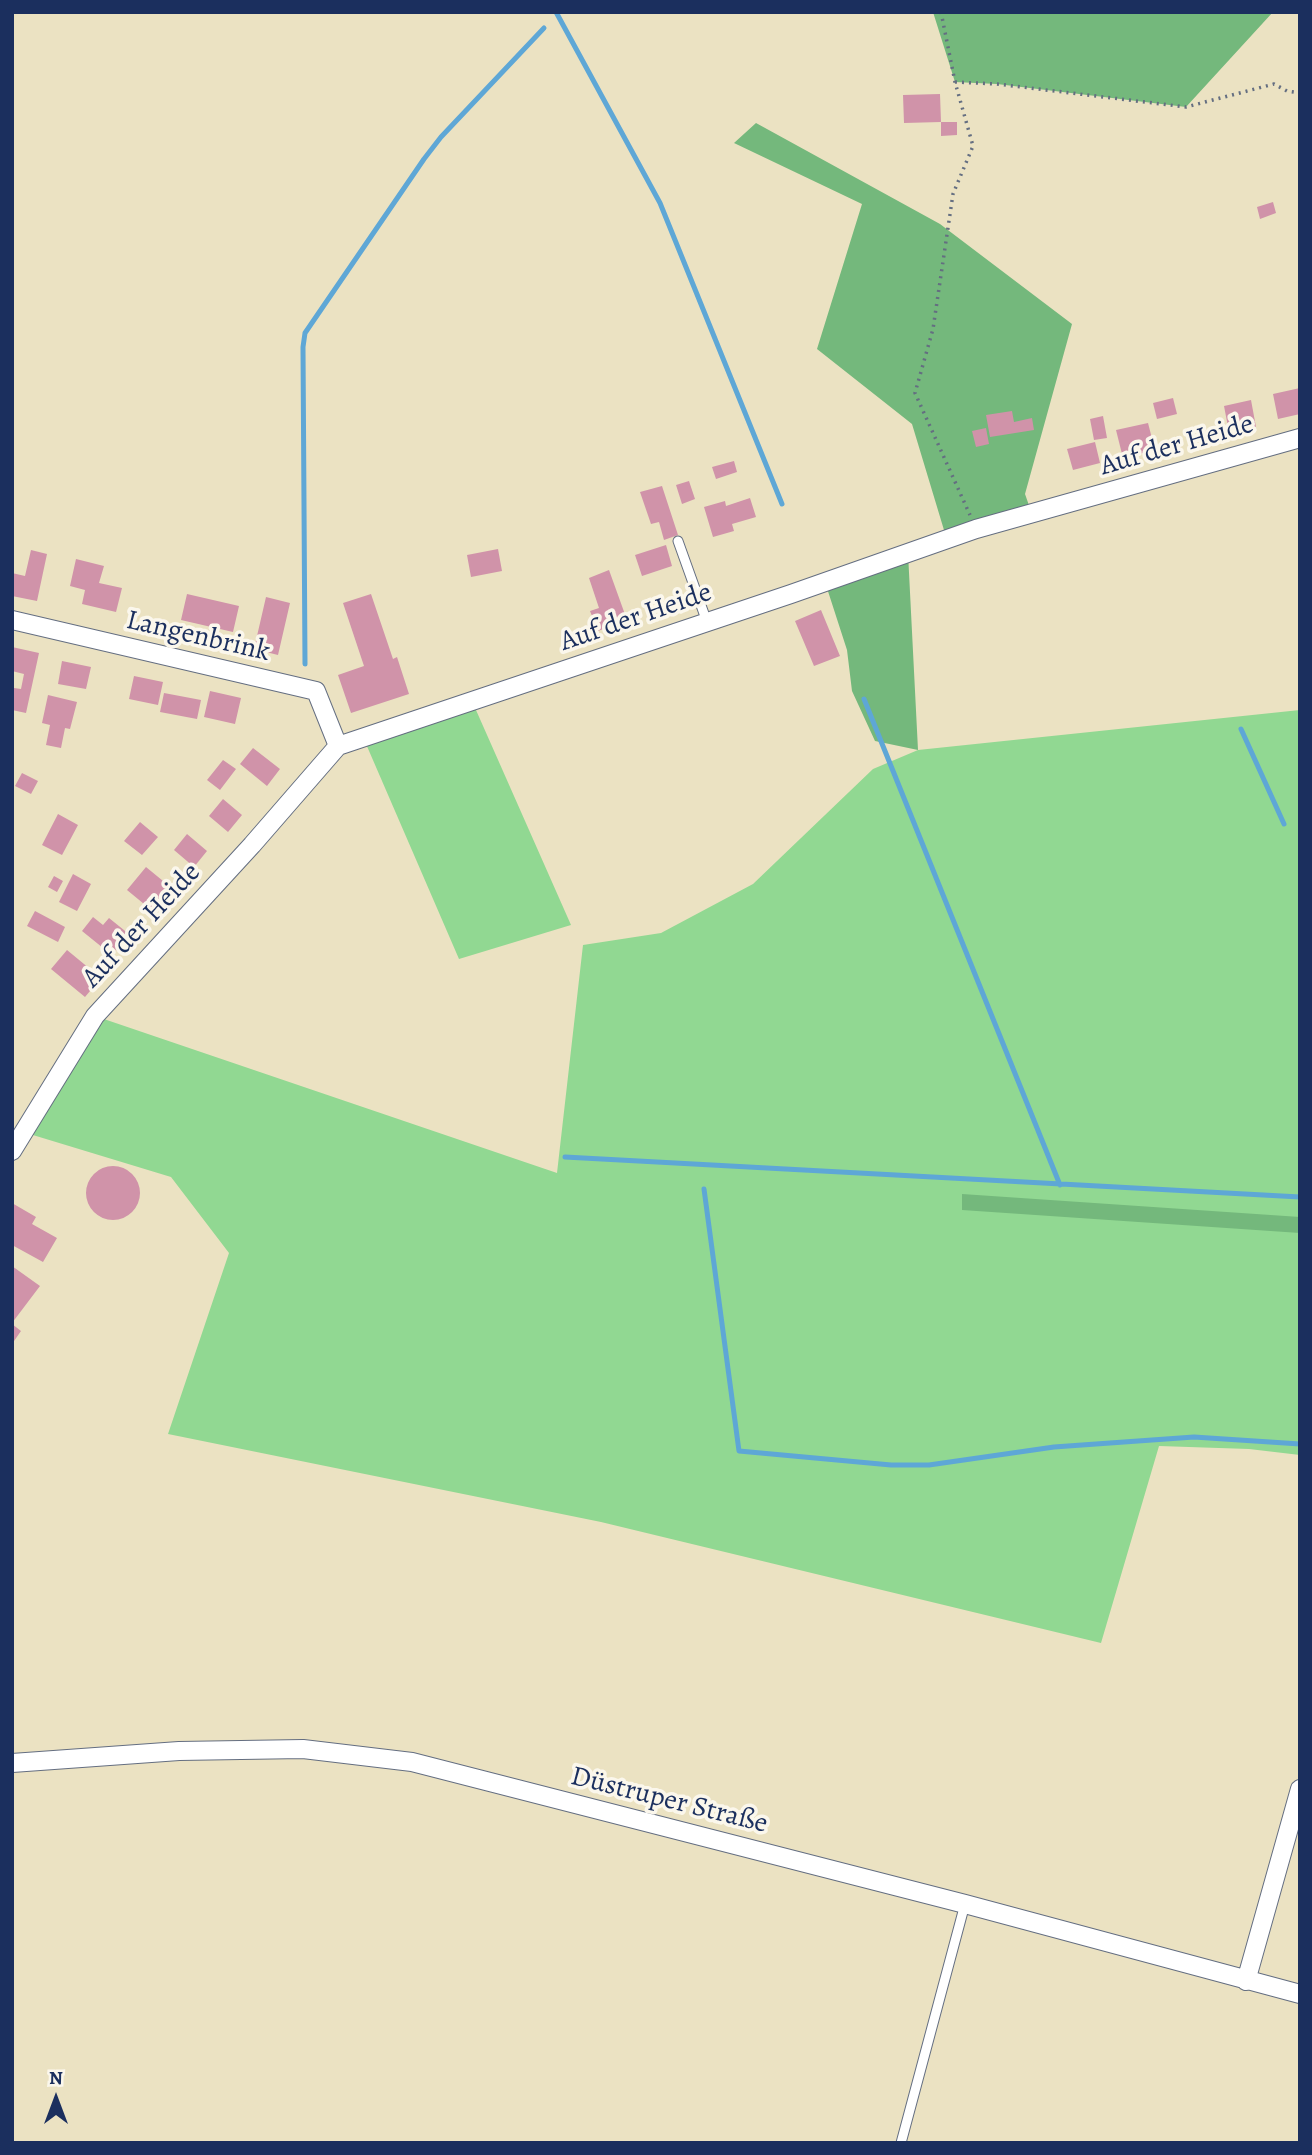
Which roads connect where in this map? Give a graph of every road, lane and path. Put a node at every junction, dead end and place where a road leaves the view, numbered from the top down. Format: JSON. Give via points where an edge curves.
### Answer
{"nodes":[{"id":1,"x":941,"y":12,"type":"edge"},
{"id":2,"x":955,"y":82,"type":"junction"},
{"id":3,"x":1300,"y":93,"type":"edge"},
{"id":4,"x":1300,"y":438,"type":"edge"},
{"id":5,"x":976,"y":529,"type":"junction"},
{"id":6,"x":678,"y":541,"type":"dead end"},
{"id":7,"x":12,"y":621,"type":"edge"},
{"id":8,"x":707,"y":622,"type":"junction"},
{"id":9,"x":338,"y":746,"type":"junction"},
{"id":10,"x":12,"y":1151,"type":"edge"},
{"id":11,"x":12,"y":1763,"type":"edge"},
{"id":12,"x":1300,"y":1789,"type":"edge"},
{"id":13,"x":965,"y":1904,"type":"junction"},
{"id":14,"x":1246,"y":1981,"type":"junction"},
{"id":15,"x":1300,"y":1994,"type":"edge"},
{"id":16,"x":901,"y":2143,"type":"edge"}],
"edges":[{"from":1,"to":2,"type":"path"},
{"from":2,"to":3,"type":"path","via":[[1186,107],[1273,84]]},
{"from":2,"to":5,"type":"path","via":[[973,146],[953,194],[933,329],[915,393]]},
{"from":4,"to":5,"type":"street","name":"Auf der Heide"},
{"from":5,"to":8,"type":"street","name":"Auf der Heide"},
{"from":6,"to":8,"type":"lane"},
{"from":7,"to":9,"type":"street","name":"Langenbrink","via":[[316,691]]},
{"from":8,"to":9,"type":"street","name":"Auf der Heide"},
{"from":9,"to":10,"type":"street","name":"Auf der Heide","via":[[94,1016]]},
{"from":11,"to":13,"type":"street","name":"Düstruper Straße","via":[[179,1751],[303,1749],[412,1762]]},
{"from":12,"to":14,"type":"street"},
{"from":13,"to":14,"type":"street","name":"Düstruper Straße"},
{"from":13,"to":16,"type":"lane"},
{"from":14,"to":15,"type":"street","name":"Düstruper Straße"}]}
